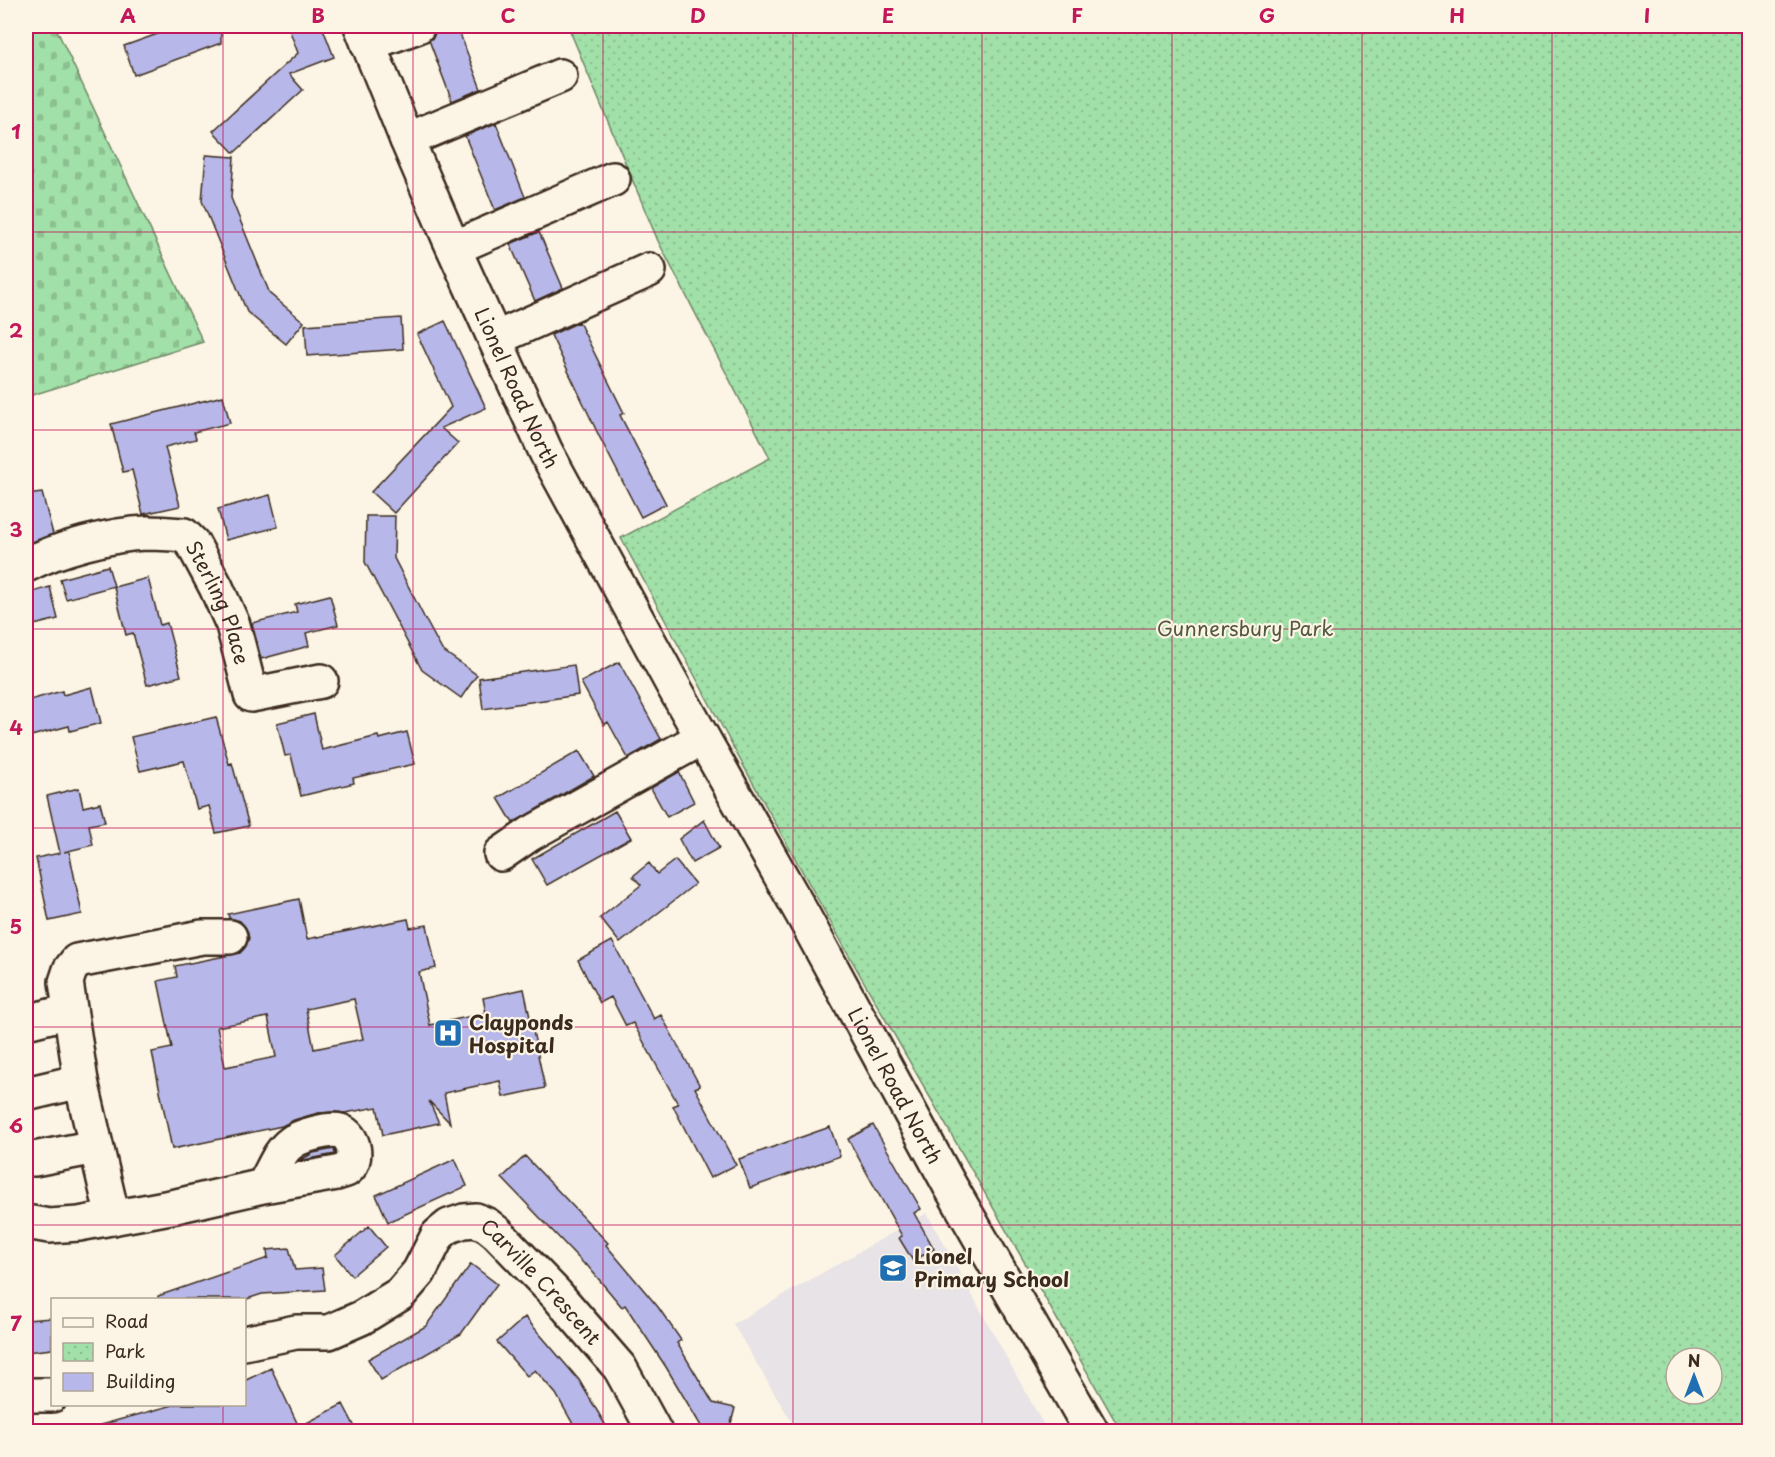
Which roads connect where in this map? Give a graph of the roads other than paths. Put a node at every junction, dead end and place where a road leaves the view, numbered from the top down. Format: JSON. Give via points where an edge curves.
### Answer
{"nodes":[{"id":1,"x":418,"y":26,"type":"edge"},
{"id":2,"x":365,"y":35,"type":"edge"},
{"id":3,"x":560,"y":76,"type":"dead end"},
{"id":4,"x":407,"y":140,"type":"junction"},
{"id":5,"x":613,"y":179,"type":"dead end"},
{"id":6,"x":454,"y":248,"type":"junction"},
{"id":7,"x":649,"y":270,"type":"dead end"},
{"id":8,"x":495,"y":339,"type":"junction"},
{"id":9,"x":26,"y":565,"type":"edge"},
{"id":10,"x":321,"y":681,"type":"dead end"},
{"id":11,"x":702,"y":738,"type":"junction"},
{"id":12,"x":501,"y":854,"type":"dead end"},
{"id":13,"x":230,"y":937,"type":"dead end"},
{"id":14,"x":70,"y":1011,"type":"junction"},
{"id":15,"x":26,"y":1022,"type":"edge"},
{"id":16,"x":81,"y":1081,"type":"junction"},
{"id":17,"x":26,"y":1094,"type":"edge"},
{"id":18,"x":96,"y":1147,"type":"junction"},
{"id":19,"x":34,"y":1159,"type":"dead end"},
{"id":20,"x":264,"y":1186,"type":"dead end"},
{"id":21,"x":113,"y":1218,"type":"junction"},
{"id":22,"x":26,"y":1222,"type":"edge"},
{"id":23,"x":246,"y":1342,"type":"edge"},
{"id":24,"x":26,"y":1395,"type":"edge"},
{"id":25,"x":51,"y":1395,"type":"edge"},
{"id":26,"x":655,"y":1431,"type":"edge"},
{"id":27,"x":1092,"y":1431,"type":"edge"}],
"edges":[{"from":1,"to":2,"type":"street"},
{"from":2,"to":4,"type":"street","name":"Lionel Road North"},
{"from":3,"to":4,"type":"street"},
{"from":4,"to":6,"type":"street","name":"Lionel Road North"},
{"from":5,"to":6,"type":"street"},
{"from":6,"to":8,"type":"street","name":"Lionel Road North"},
{"from":7,"to":8,"type":"street"},
{"from":8,"to":11,"type":"street","name":"Lionel Road North","via":[[546,452]]},
{"from":9,"to":10,"type":"street","name":"Sterling Place","via":[[117,536],[184,535],[198,553],[233,625],[252,695]]},
{"from":11,"to":12,"type":"street"},
{"from":11,"to":27,"type":"street","name":"Lionel Road North","via":[[949,1184]]},
{"from":13,"to":14,"type":"street","via":[[202,937],[76,961],[66,982]]},
{"from":14,"to":15,"type":"street"},
{"from":14,"to":16,"type":"street"},
{"from":16,"to":17,"type":"street"},
{"from":16,"to":18,"type":"street"},
{"from":18,"to":19,"type":"street"},
{"from":18,"to":21,"type":"street"},
{"from":20,"to":21,"type":"street"},
{"from":21,"to":22,"type":"street","via":[[50,1226]]},
{"from":23,"to":26,"type":"street","name":"Carville Crescent","via":[[296,1332],[329,1332],[361,1318],[400,1294],[419,1272],[438,1235],[449,1226],[476,1220],[497,1233],[620,1368]]},
{"from":24,"to":25,"type":"street"}]}
